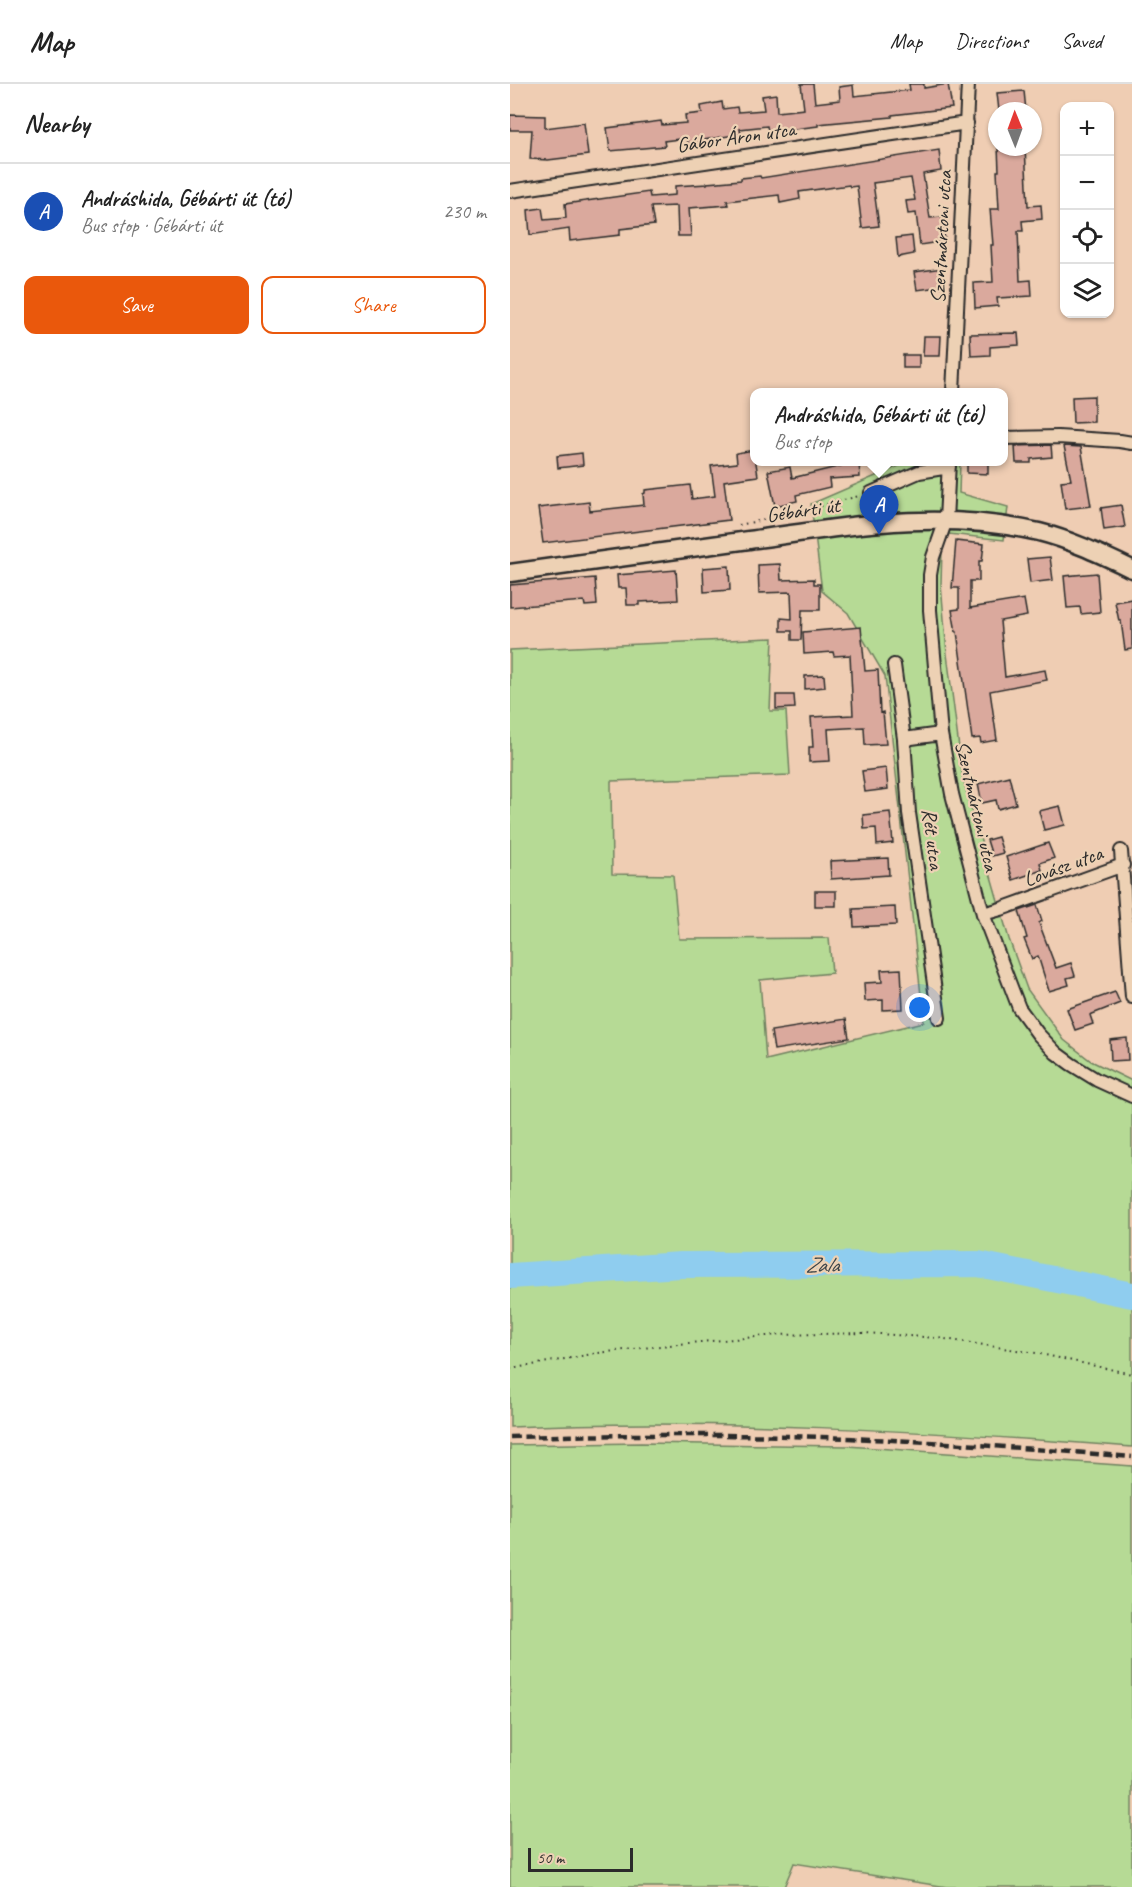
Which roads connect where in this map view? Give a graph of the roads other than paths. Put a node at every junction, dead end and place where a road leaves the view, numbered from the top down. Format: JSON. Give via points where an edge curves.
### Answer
{"nodes":[{"id":1,"x":968,"y":84,"type":"edge"},
{"id":2,"x":967,"y":123,"type":"junction"},
{"id":3,"x":510,"y":191,"type":"edge"},
{"id":4,"x":953,"y":388,"type":"edge"},
{"id":5,"x":1008,"y":438,"type":"edge"},
{"id":6,"x":1132,"y":443,"type":"edge"},
{"id":7,"x":942,"y":466,"type":"edge"},
{"id":8,"x":949,"y":466,"type":"edge"},
{"id":9,"x":871,"y":493,"type":"road end"},
{"id":10,"x":946,"y":520,"type":"junction"},
{"id":11,"x":1132,"y":569,"type":"edge"},
{"id":12,"x":510,"y":573,"type":"edge"},
{"id":13,"x":894,"y":664,"type":"dead end"},
{"id":14,"x":941,"y":734,"type":"junction"},
{"id":15,"x":904,"y":739,"type":"junction"},
{"id":16,"x":1121,"y":851,"type":"dead end"},
{"id":17,"x":1123,"y":865,"type":"junction"},
{"id":18,"x":983,"y":914,"type":"junction"},
{"id":19,"x":1132,"y":997,"type":"edge"},
{"id":20,"x":939,"y":1018,"type":"dead end"},
{"id":21,"x":1132,"y":1096,"type":"edge"}],
"edges":[{"from":1,"to":2,"type":"street","name":"Szentmártoni utca"},
{"from":2,"to":3,"type":"street","name":"Gábor Áron utca"},
{"from":2,"to":4,"type":"street","name":"Szentmártoni utca"},
{"from":5,"to":6,"type":"street"},
{"from":7,"to":9,"type":"street"},
{"from":8,"to":10,"type":"street","name":"Szentmártoni utca"},
{"from":10,"to":11,"type":"main road","name":"Gébárti út","via":[[1040,533]]},
{"from":10,"to":12,"type":"main road","name":"Gébárti út","via":[[873,523]]},
{"from":10,"to":14,"type":"street","name":"Szentmártoni utca","via":[[933,556],[930,593]]},
{"from":13,"to":15,"type":"street","name":"Rét utca"},
{"from":14,"to":15,"type":"street"},
{"from":14,"to":18,"type":"street","name":"Szentmártoni utca"},
{"from":15,"to":20,"type":"street","name":"Rét utca","via":[[909,813]]},
{"from":16,"to":17,"type":"street"},
{"from":17,"to":18,"type":"street","name":"Lovász utca"},
{"from":17,"to":19,"type":"street"},
{"from":18,"to":21,"type":"street","name":"Szentmártoni utca","via":[[1019,1008],[1038,1034],[1071,1064]]}]}
